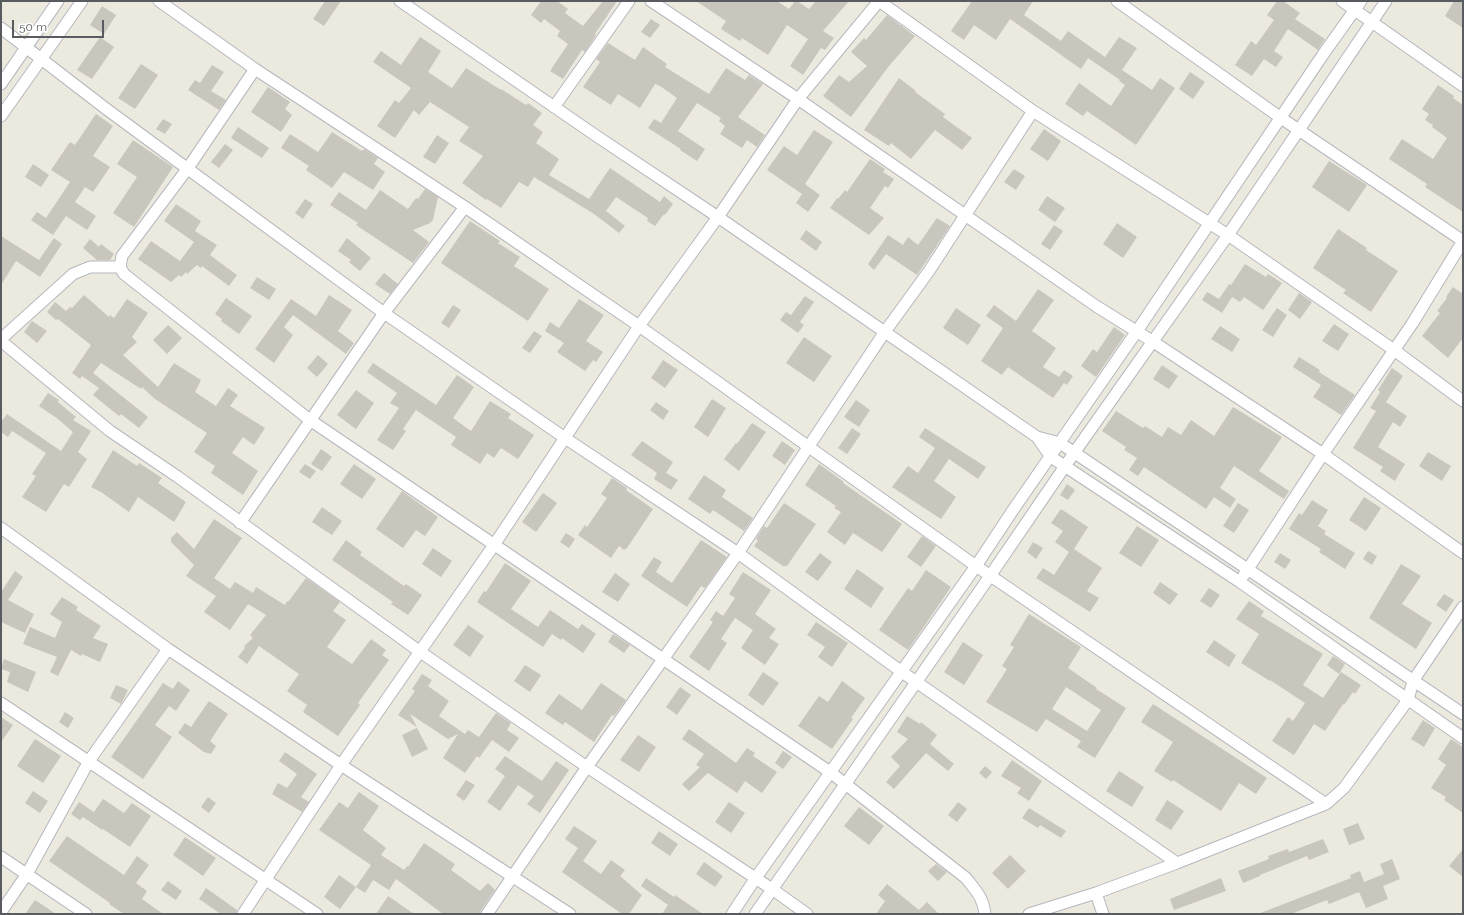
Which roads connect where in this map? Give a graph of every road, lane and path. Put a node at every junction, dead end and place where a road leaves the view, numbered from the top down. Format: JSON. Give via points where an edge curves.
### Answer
{"nodes":[{"id":1,"x":58,"y":1,"type":"edge"},
{"id":2,"x":82,"y":1,"type":"edge"},
{"id":3,"x":159,"y":1,"type":"edge"},
{"id":4,"x":400,"y":1,"type":"edge"},
{"id":5,"x":629,"y":1,"type":"edge"},
{"id":6,"x":651,"y":1,"type":"edge"},
{"id":7,"x":879,"y":1,"type":"edge"},
{"id":8,"x":1116,"y":1,"type":"edge"},
{"id":9,"x":1342,"y":1,"type":"edge"},
{"id":10,"x":1361,"y":1,"type":"edge"},
{"id":11,"x":1386,"y":1,"type":"edge"},
{"id":12,"x":1354,"y":11,"type":"junction"},
{"id":13,"x":1371,"y":23,"type":"junction"},
{"id":14,"x":1,"y":28,"type":"edge"},
{"id":15,"x":26,"y":47,"type":"junction"},
{"id":16,"x":41,"y":59,"type":"junction"},
{"id":17,"x":255,"y":69,"type":"junction"},
{"id":18,"x":1,"y":84,"type":"edge"},
{"id":19,"x":1463,"y":86,"type":"edge"},
{"id":20,"x":798,"y":99,"type":"junction"},
{"id":21,"x":554,"y":107,"type":"junction"},
{"id":22,"x":1033,"y":111,"type":"junction"},
{"id":23,"x":1,"y":116,"type":"edge"},
{"id":24,"x":1281,"y":118,"type":"junction"},
{"id":25,"x":1298,"y":130,"type":"junction"},
{"id":26,"x":188,"y":168,"type":"junction"},
{"id":27,"x":465,"y":207,"type":"junction"},
{"id":28,"x":964,"y":215,"type":"junction"},
{"id":29,"x":718,"y":218,"type":"junction"},
{"id":30,"x":1210,"y":224,"type":"junction"},
{"id":31,"x":1228,"y":235,"type":"junction"},
{"id":32,"x":1463,"y":241,"type":"edge"},
{"id":33,"x":120,"y":267,"type":"junction"},
{"id":34,"x":384,"y":313,"type":"junction"},
{"id":35,"x":639,"y":326,"type":"junction"},
{"id":36,"x":1137,"y":332,"type":"junction"},
{"id":37,"x":884,"y":333,"type":"junction"},
{"id":38,"x":1,"y":340,"type":"edge"},
{"id":39,"x":1152,"y":341,"type":"junction"},
{"id":40,"x":1394,"y":350,"type":"junction"},
{"id":41,"x":1463,"y":401,"type":"edge"},
{"id":42,"x":310,"y":420,"type":"junction"},
{"id":43,"x":1037,"y":437,"type":"junction"},
{"id":44,"x":565,"y":438,"type":"junction"},
{"id":45,"x":1060,"y":443,"type":"junction"},
{"id":46,"x":808,"y":446,"type":"junction"},
{"id":47,"x":1074,"y":453,"type":"junction"},
{"id":48,"x":1323,"y":454,"type":"junction"},
{"id":49,"x":1051,"y":457,"type":"junction"},
{"id":50,"x":1065,"y":465,"type":"junction"},
{"id":51,"x":240,"y":523,"type":"junction"},
{"id":52,"x":1,"y":528,"type":"edge"},
{"id":53,"x":494,"y":545,"type":"junction"},
{"id":54,"x":738,"y":553,"type":"junction"},
{"id":55,"x":1463,"y":553,"type":"edge"},
{"id":56,"x":976,"y":566,"type":"junction"},
{"id":57,"x":1247,"y":570,"type":"junction"},
{"id":58,"x":990,"y":576,"type":"junction"},
{"id":59,"x":1240,"y":582,"type":"junction"},
{"id":60,"x":1463,"y":607,"type":"edge"},
{"id":61,"x":168,"y":649,"type":"junction"},
{"id":62,"x":419,"y":652,"type":"junction"},
{"id":63,"x":663,"y":660,"type":"junction"},
{"id":64,"x":902,"y":672,"type":"junction"},
{"id":65,"x":917,"y":681,"type":"junction"},
{"id":66,"x":1413,"y":681,"type":"junction"},
{"id":67,"x":1408,"y":700,"type":"junction"},
{"id":68,"x":1,"y":703,"type":"edge"},
{"id":69,"x":1463,"y":714,"type":"edge"},
{"id":70,"x":1463,"y":738,"type":"edge"},
{"id":71,"x":89,"y":761,"type":"junction"},
{"id":72,"x":341,"y":765,"type":"junction"},
{"id":73,"x":587,"y":767,"type":"junction"},
{"id":74,"x":830,"y":772,"type":"junction"},
{"id":75,"x":846,"y":784,"type":"junction"},
{"id":76,"x":1326,"y":804,"type":"junction"},
{"id":77,"x":1,"y":857,"type":"edge"},
{"id":78,"x":1177,"y":863,"type":"junction"},
{"id":79,"x":27,"y":874,"type":"junction"},
{"id":80,"x":513,"y":876,"type":"junction"},
{"id":81,"x":755,"y":879,"type":"junction"},
{"id":82,"x":267,"y":880,"type":"junction"},
{"id":83,"x":772,"y":889,"type":"junction"},
{"id":84,"x":1096,"y":893,"type":"junction"},
{"id":85,"x":1,"y":912,"type":"edge"},
{"id":86,"x":86,"y":914,"type":"edge"},
{"id":87,"x":243,"y":914,"type":"edge"},
{"id":88,"x":317,"y":914,"type":"edge"},
{"id":89,"x":487,"y":914,"type":"edge"},
{"id":90,"x":570,"y":914,"type":"edge"},
{"id":91,"x":732,"y":914,"type":"edge"},
{"id":92,"x":754,"y":914,"type":"edge"},
{"id":93,"x":807,"y":914,"type":"edge"},
{"id":94,"x":985,"y":914,"type":"edge"},
{"id":95,"x":1029,"y":914,"type":"edge"},
{"id":96,"x":1103,"y":914,"type":"edge"}],
"edges":[{"from":1,"to":15,"type":"street"},
{"from":2,"to":16,"type":"street"},
{"from":3,"to":17,"type":"street"},
{"from":4,"to":21,"type":"street"},
{"from":5,"to":21,"type":"street"},
{"from":6,"to":20,"type":"street"},
{"from":7,"to":20,"type":"street"},
{"from":7,"to":22,"type":"street"},
{"from":8,"to":24,"type":"street"},
{"from":9,"to":12,"type":"street"},
{"from":10,"to":12,"type":"street"},
{"from":11,"to":13,"type":"street"},
{"from":12,"to":13,"type":"street"},
{"from":12,"to":24,"type":"street"},
{"from":13,"to":19,"type":"street"},
{"from":13,"to":25,"type":"street"},
{"from":14,"to":15,"type":"street"},
{"from":15,"to":16,"type":"street"},
{"from":15,"to":18,"type":"street"},
{"from":16,"to":23,"type":"street"},
{"from":16,"to":26,"type":"street"},
{"from":17,"to":26,"type":"street"},
{"from":17,"to":27,"type":"street"},
{"from":20,"to":28,"type":"street"},
{"from":20,"to":29,"type":"street"},
{"from":21,"to":29,"type":"street"},
{"from":22,"to":28,"type":"street"},
{"from":22,"to":30,"type":"street"},
{"from":24,"to":25,"type":"street"},
{"from":24,"to":30,"type":"street"},
{"from":25,"to":31,"type":"street"},
{"from":25,"to":32,"type":"street"},
{"from":26,"to":33,"type":"street","via":[[122,256]]},
{"from":26,"to":34,"type":"street"},
{"from":27,"to":34,"type":"street"},
{"from":27,"to":35,"type":"street"},
{"from":28,"to":36,"type":"street"},
{"from":28,"to":37,"type":"street","via":[[929,272]]},
{"from":29,"to":35,"type":"street"},
{"from":29,"to":37,"type":"street"},
{"from":30,"to":31,"type":"street"},
{"from":30,"to":36,"type":"street"},
{"from":31,"to":39,"type":"street"},
{"from":31,"to":40,"type":"street"},
{"from":32,"to":40,"type":"street","via":[[1430,297]]},
{"from":33,"to":38,"type":"street","via":[[90,267],[73,274]]},
{"from":33,"to":42,"type":"street","via":[[124,274]]},
{"from":34,"to":42,"type":"street"},
{"from":34,"to":44,"type":"street"},
{"from":35,"to":44,"type":"street"},
{"from":35,"to":46,"type":"street"},
{"from":36,"to":39,"type":"street"},
{"from":36,"to":45,"type":"street"},
{"from":37,"to":43,"type":"street"},
{"from":37,"to":46,"type":"street"},
{"from":38,"to":51,"type":"street","via":[[110,431]]},
{"from":39,"to":47,"type":"street"},
{"from":39,"to":48,"type":"street"},
{"from":40,"to":41,"type":"street"},
{"from":40,"to":48,"type":"street"},
{"from":42,"to":51,"type":"street"},
{"from":42,"to":53,"type":"street"},
{"from":43,"to":45,"type":"street"},
{"from":43,"to":49,"type":"street"},
{"from":44,"to":53,"type":"street"},
{"from":44,"to":54,"type":"street"},
{"from":45,"to":47,"type":"street"},
{"from":45,"to":49,"type":"street"},
{"from":46,"to":54,"type":"street"},
{"from":46,"to":56,"type":"street"},
{"from":47,"to":50,"type":"street"},
{"from":47,"to":57,"type":"street"},
{"from":48,"to":55,"type":"street"},
{"from":48,"to":57,"type":"street"},
{"from":49,"to":50,"type":"street"},
{"from":49,"to":56,"type":"street"},
{"from":50,"to":58,"type":"street"},
{"from":50,"to":59,"type":"street"},
{"from":51,"to":62,"type":"street"},
{"from":52,"to":61,"type":"street"},
{"from":53,"to":62,"type":"street"},
{"from":53,"to":63,"type":"street"},
{"from":54,"to":63,"type":"street"},
{"from":54,"to":64,"type":"street"},
{"from":56,"to":58,"type":"street"},
{"from":56,"to":64,"type":"street"},
{"from":57,"to":59,"type":"street"},
{"from":57,"to":66,"type":"street"},
{"from":58,"to":65,"type":"street"},
{"from":58,"to":76,"type":"street"},
{"from":59,"to":67,"type":"street"},
{"from":60,"to":66,"type":"street"},
{"from":61,"to":71,"type":"street"},
{"from":61,"to":72,"type":"street"},
{"from":62,"to":72,"type":"street"},
{"from":62,"to":73,"type":"street"},
{"from":63,"to":73,"type":"street"},
{"from":63,"to":74,"type":"street"},
{"from":64,"to":65,"type":"street"},
{"from":64,"to":74,"type":"street"},
{"from":65,"to":75,"type":"street"},
{"from":65,"to":78,"type":"street"},
{"from":66,"to":67,"type":"street"},
{"from":66,"to":69,"type":"street"},
{"from":67,"to":70,"type":"street"},
{"from":67,"to":76,"type":"street","via":[[1344,788]]},
{"from":68,"to":71,"type":"street"},
{"from":71,"to":79,"type":"street"},
{"from":71,"to":82,"type":"street"},
{"from":72,"to":80,"type":"street"},
{"from":72,"to":82,"type":"street"},
{"from":73,"to":80,"type":"street"},
{"from":73,"to":81,"type":"street"},
{"from":74,"to":75,"type":"street"},
{"from":74,"to":81,"type":"street"},
{"from":75,"to":83,"type":"street"},
{"from":75,"to":94,"type":"street","via":[[966,878],[983,902]]},
{"from":76,"to":78,"type":"street"},
{"from":77,"to":79,"type":"street"},
{"from":78,"to":84,"type":"street"},
{"from":79,"to":85,"type":"street"},
{"from":79,"to":86,"type":"street"},
{"from":80,"to":89,"type":"street"},
{"from":80,"to":90,"type":"street"},
{"from":81,"to":83,"type":"street"},
{"from":81,"to":91,"type":"street"},
{"from":82,"to":87,"type":"street"},
{"from":82,"to":88,"type":"street"},
{"from":83,"to":92,"type":"street"},
{"from":83,"to":93,"type":"street"},
{"from":84,"to":95,"type":"street"},
{"from":84,"to":96,"type":"street"}]}
